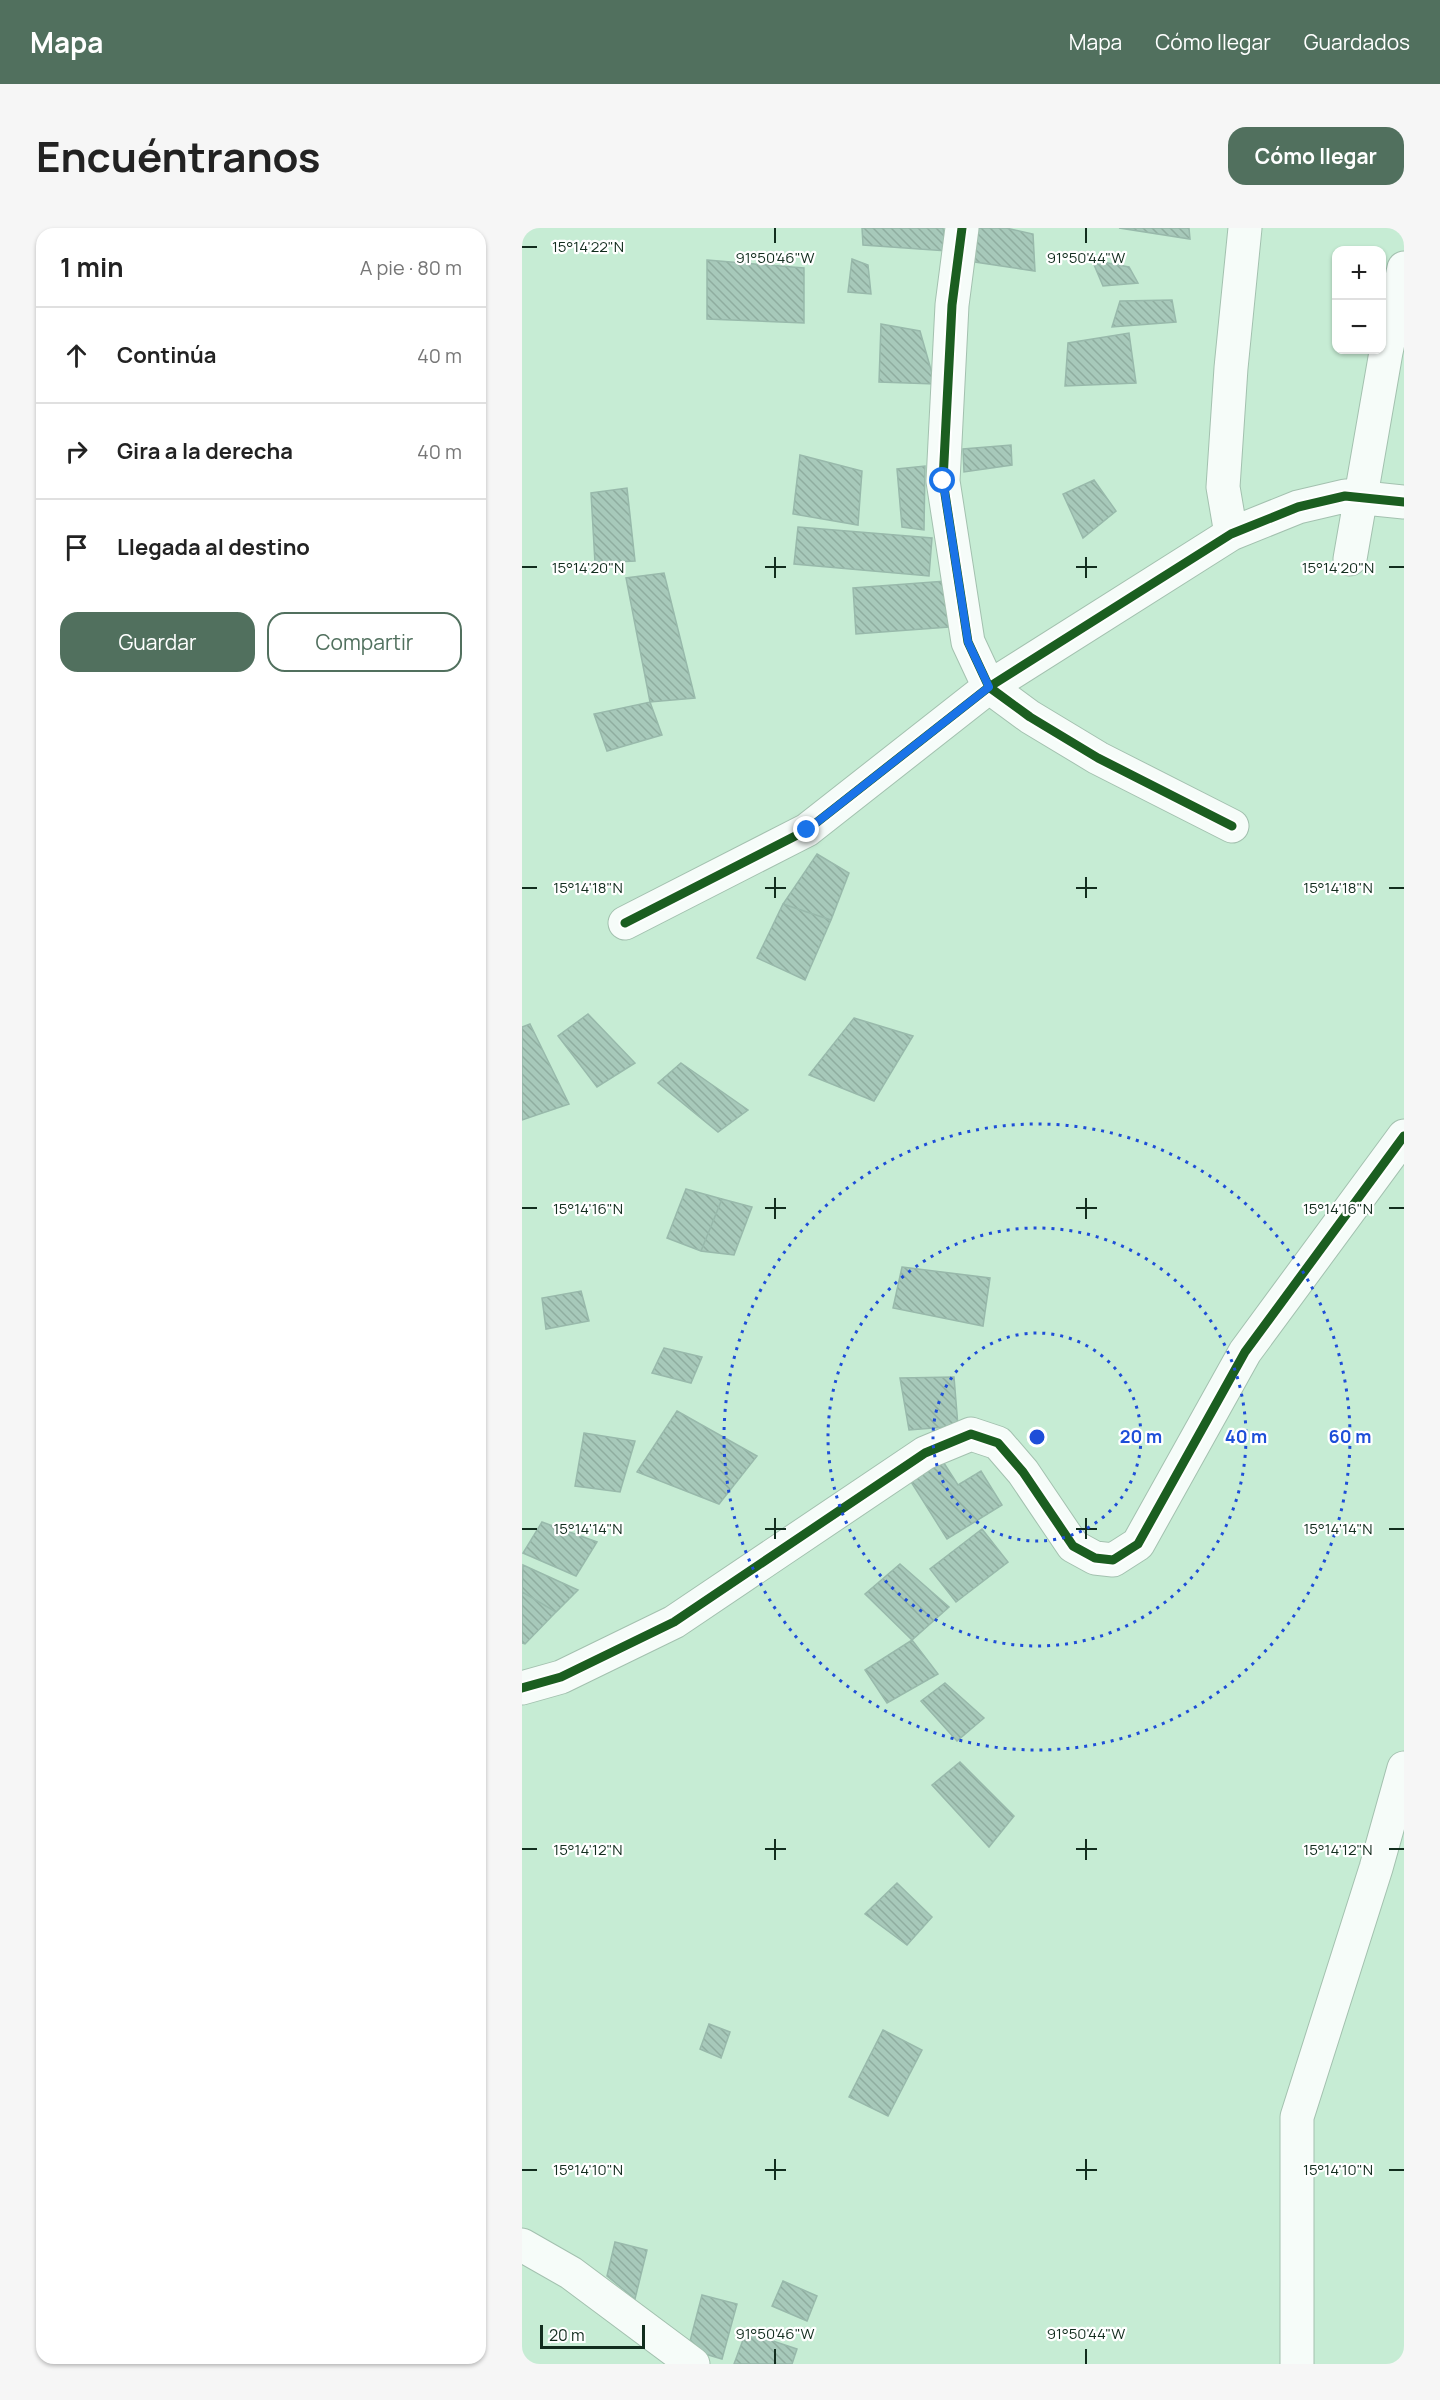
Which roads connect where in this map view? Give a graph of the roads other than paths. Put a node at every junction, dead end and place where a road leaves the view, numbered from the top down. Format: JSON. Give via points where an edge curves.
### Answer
{"nodes":[{"id":1,"x":962,"y":228,"type":"edge"},
{"id":2,"x":1245,"y":228,"type":"edge"},
{"id":3,"x":1404,"y":268,"type":"edge"},
{"id":4,"x":1361,"y":496,"type":"junction"},
{"id":5,"x":1404,"y":501,"type":"edge"},
{"id":6,"x":1231,"y":534,"type":"junction"},
{"id":7,"x":1350,"y":559,"type":"dead end"},
{"id":8,"x":989,"y":687,"type":"junction"},
{"id":9,"x":1232,"y":826,"type":"dead end"},
{"id":10,"x":625,"y":923,"type":"dead end"},
{"id":11,"x":1404,"y":1136,"type":"edge"},
{"id":12,"x":522,"y":1688,"type":"edge"},
{"id":13,"x":1404,"y":1768,"type":"edge"},
{"id":14,"x":522,"y":2245,"type":"edge"},
{"id":15,"x":693,"y":2364,"type":"edge"},
{"id":16,"x":1297,"y":2364,"type":"edge"}],
"edges":[{"from":1,"to":8,"type":"street","via":[[952,305],[943,481],[968,642]]},
{"from":2,"to":6,"type":"street","via":[[1223,487]]},
{"from":3,"to":4,"type":"street"},
{"from":4,"to":5,"type":"street"},
{"from":4,"to":6,"type":"street","via":[[1298,507]]},
{"from":4,"to":7,"type":"street"},
{"from":6,"to":8,"type":"street"},
{"from":8,"to":9,"type":"street","via":[[1098,758]]},
{"from":8,"to":10,"type":"street","via":[[807,830]]},
{"from":11,"to":12,"type":"street","via":[[1245,1352],[1138,1544],[1121,1555],[1113,1560],[1095,1558],[1073,1546],[1023,1472],[998,1443],[971,1434],[925,1453],[674,1622],[561,1677]]},
{"from":13,"to":16,"type":"street","via":[[1297,2117]]},
{"from":14,"to":15,"type":"street","via":[[571,2273]]}]}
